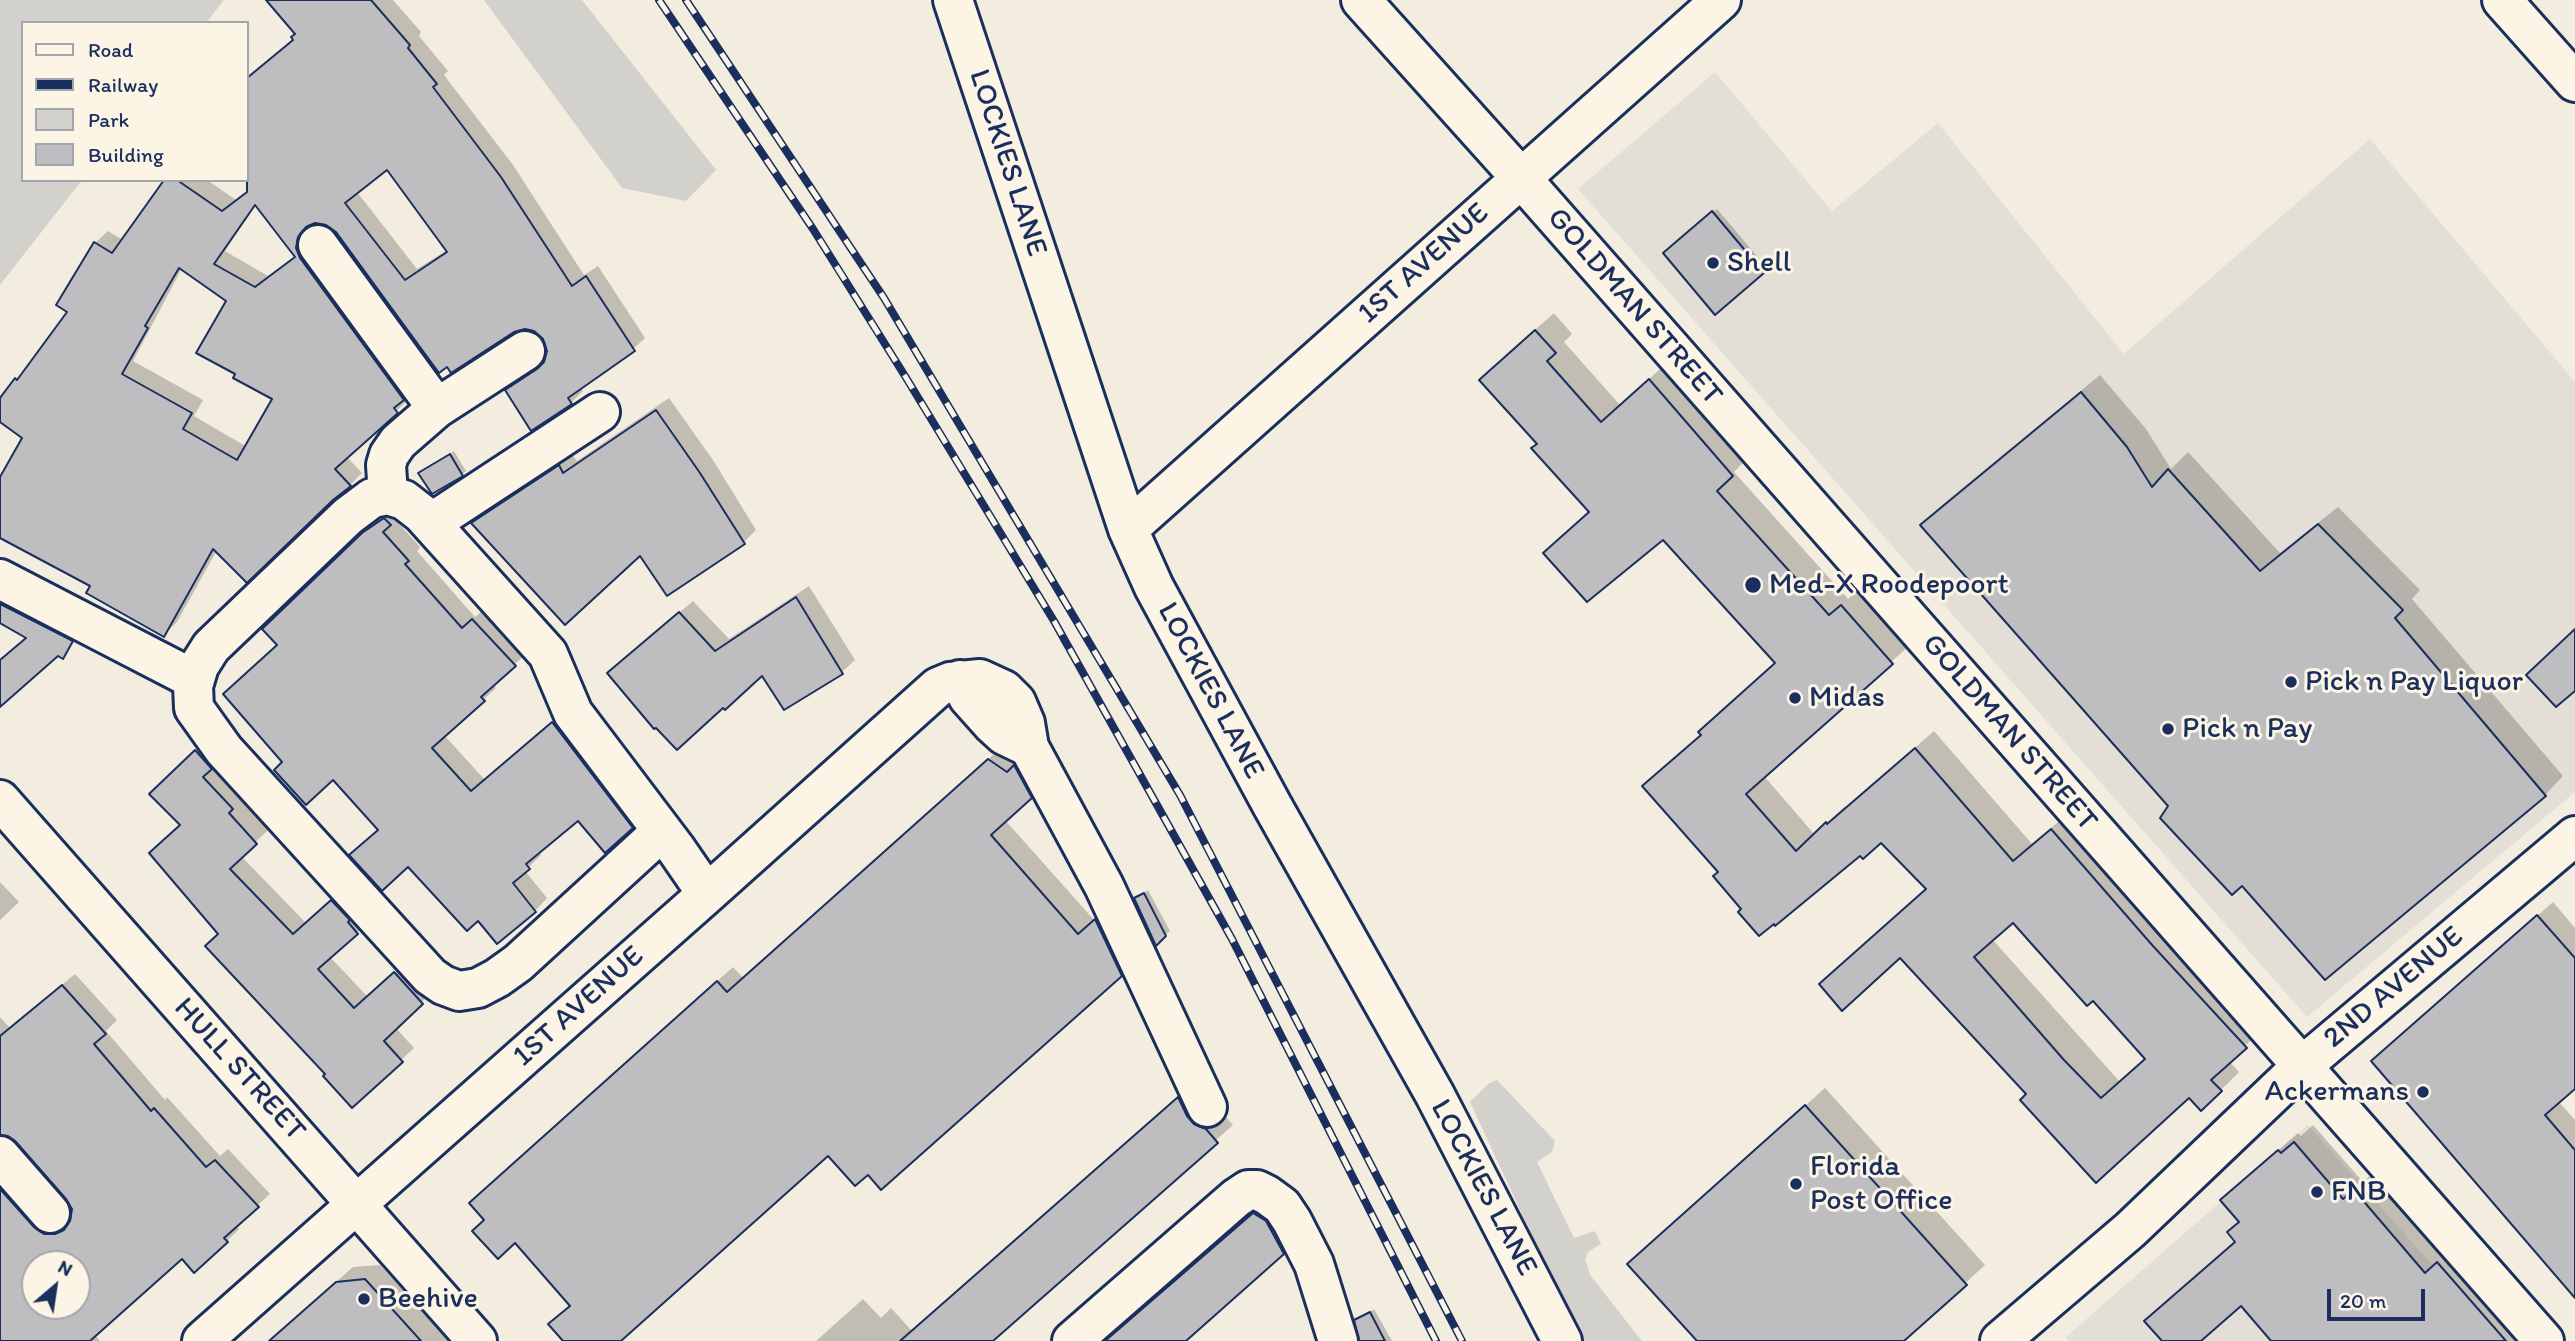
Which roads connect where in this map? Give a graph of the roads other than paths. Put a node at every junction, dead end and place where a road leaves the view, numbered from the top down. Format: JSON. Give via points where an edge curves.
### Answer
{"nodes":[{"id":1,"x":953,"y":0,"type":"edge"},
{"id":2,"x":1361,"y":0,"type":"edge"},
{"id":3,"x":1721,"y":0,"type":"edge"},
{"id":4,"x":2502,"y":0,"type":"edge"},
{"id":5,"x":2575,"y":82,"type":"edge"},
{"id":6,"x":1521,"y":178,"type":"junction"},
{"id":7,"x":318,"y":245,"type":"dead end"},
{"id":8,"x":524,"y":351,"type":"dead end"},
{"id":9,"x":437,"y":408,"type":"junction"},
{"id":10,"x":600,"y":412,"type":"dead end"},
{"id":11,"x":388,"y":495,"type":"junction"},
{"id":12,"x":430,"y":523,"type":"junction"},
{"id":13,"x":1128,"y":529,"type":"junction"},
{"id":14,"x":0,"y":579,"type":"edge"},
{"id":15,"x":195,"y":680,"type":"junction"},
{"id":16,"x":0,"y":800,"type":"edge"},
{"id":17,"x":661,"y":832,"type":"junction"},
{"id":18,"x":2575,"y":836,"type":"edge"},
{"id":19,"x":707,"y":894,"type":"junction"},
{"id":20,"x":2302,"y":1066,"type":"junction"},
{"id":21,"x":1207,"y":1107,"type":"dead end"},
{"id":22,"x":0,"y":1156,"type":"edge"},
{"id":23,"x":357,"y":1204,"type":"junction"},
{"id":24,"x":50,"y":1213,"type":"dead end"},
{"id":25,"x":2018,"y":1335,"type":"edge"},
{"id":26,"x":202,"y":1341,"type":"edge"},
{"id":27,"x":477,"y":1341,"type":"edge"},
{"id":28,"x":1072,"y":1341,"type":"edge"},
{"id":29,"x":1338,"y":1341,"type":"edge"},
{"id":30,"x":1562,"y":1341,"type":"edge"},
{"id":31,"x":2544,"y":1341,"type":"edge"}],
"edges":[{"from":1,"to":13,"type":"street","name":"LOCKIES LANE"},
{"from":2,"to":6,"type":"street","name":"GOLDMAN STREET"},
{"from":3,"to":6,"type":"street","name":"1ST AVENUE"},
{"from":4,"to":5,"type":"street"},
{"from":6,"to":13,"type":"street","name":"1ST AVENUE"},
{"from":6,"to":20,"type":"street","name":"GOLDMAN STREET"},
{"from":7,"to":9,"type":"street"},
{"from":8,"to":9,"type":"street"},
{"from":9,"to":11,"type":"street","via":[[389,455]]},
{"from":10,"to":12,"type":"street"},
{"from":11,"to":12,"type":"street","via":[[404,500]]},
{"from":11,"to":15,"type":"street","via":[[372,498],[348,516],[211,647]]},
{"from":12,"to":17,"type":"street","via":[[548,654],[573,713]]},
{"from":13,"to":30,"type":"street","name":"LOCKIES LANE","via":[[1154,587],[1435,1095]]},
{"from":14,"to":15,"type":"street"},
{"from":15,"to":17,"type":"street","via":[[194,708],[224,750],[430,975],[459,991],[478,988],[518,963]]},
{"from":16,"to":23,"type":"street","name":"HULL STREET"},
{"from":17,"to":19,"type":"street"},
{"from":18,"to":20,"type":"street","name":"2ND AVENUE"},
{"from":19,"to":21,"type":"street","name":"1ST AVENUE","via":[[938,687],[960,680],[968,697],[993,725],[1029,747],[1104,886]]},
{"from":19,"to":23,"type":"street","name":"1ST AVENUE"},
{"from":20,"to":25,"type":"street","name":"2ND AVENUE"},
{"from":20,"to":31,"type":"street","name":"GOLDMAN STREET"},
{"from":22,"to":24,"type":"street"},
{"from":23,"to":26,"type":"street","name":"1ST AVENUE"},
{"from":23,"to":27,"type":"street","name":"HULL STREET"},
{"from":28,"to":29,"type":"street","via":[[1248,1190],[1267,1195],[1292,1221],[1314,1264]]}]}
